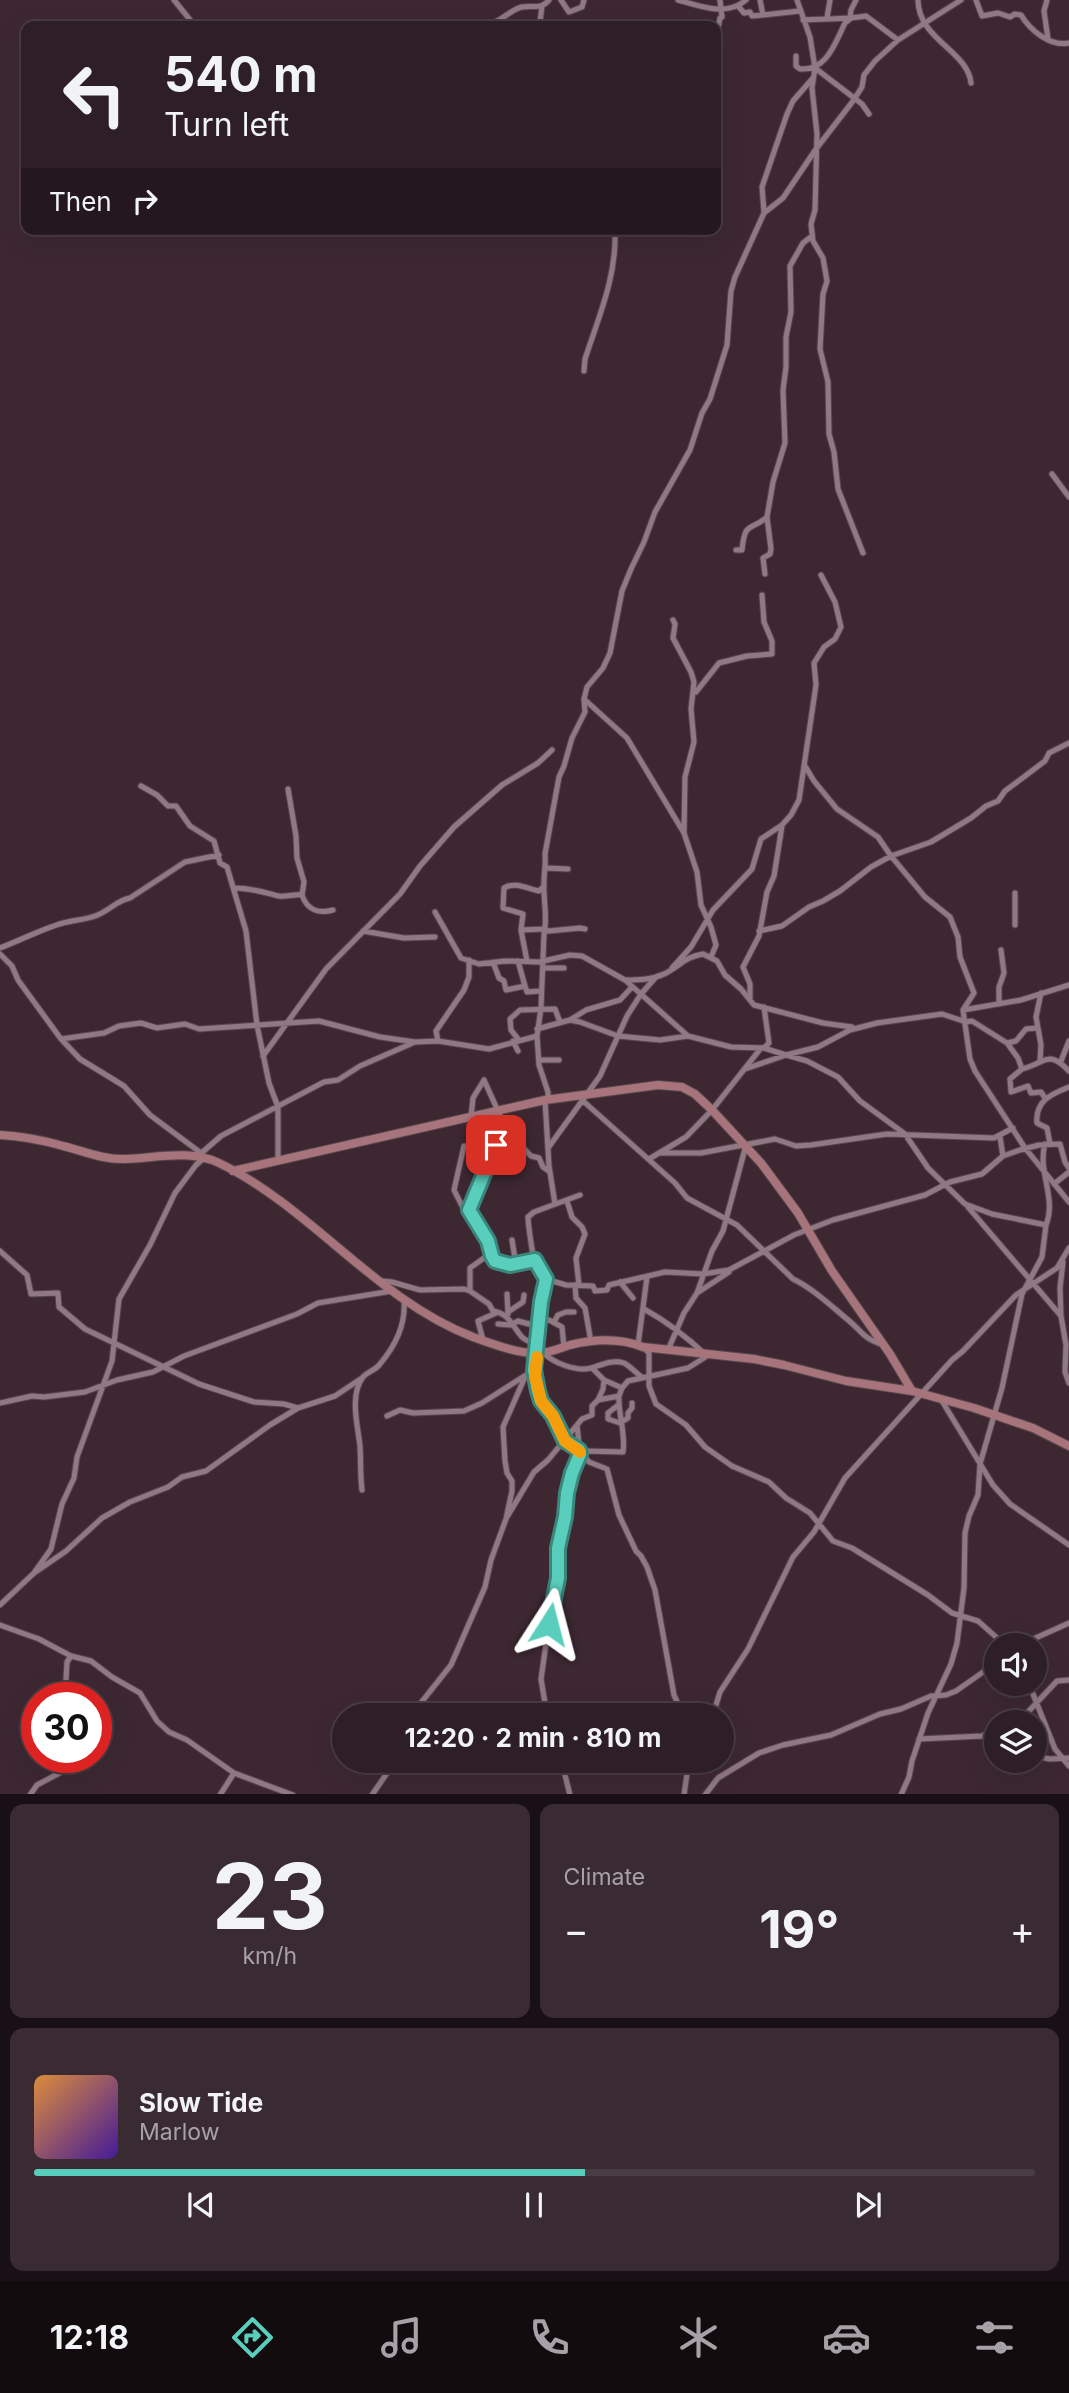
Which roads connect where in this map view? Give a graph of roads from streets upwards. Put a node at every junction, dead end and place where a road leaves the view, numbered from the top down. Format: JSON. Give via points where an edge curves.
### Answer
{"nodes":[{"id":1,"x":174,"y":0,"type":"edge"},
{"id":2,"x":549,"y":0,"type":"edge"},
{"id":3,"x":561,"y":0,"type":"edge"},
{"id":4,"x":584,"y":0,"type":"edge"},
{"id":5,"x":679,"y":0,"type":"edge"},
{"id":6,"x":720,"y":0,"type":"edge"},
{"id":7,"x":746,"y":0,"type":"edge"},
{"id":8,"x":760,"y":0,"type":"edge"},
{"id":9,"x":797,"y":0,"type":"edge"},
{"id":10,"x":830,"y":0,"type":"edge"},
{"id":11,"x":856,"y":0,"type":"edge"},
{"id":12,"x":918,"y":0,"type":"edge"},
{"id":13,"x":961,"y":0,"type":"edge"},
{"id":14,"x":976,"y":0,"type":"edge"},
{"id":15,"x":1047,"y":0,"type":"edge"},
{"id":16,"x":542,"y":6,"type":"junction"},
{"id":17,"x":738,"y":6,"type":"junction"},
{"id":18,"x":722,"y":8,"type":"junction"},
{"id":19,"x":800,"y":11,"type":"junction"},
{"id":20,"x":763,"y":15,"type":"junction"},
{"id":21,"x":827,"y":18,"type":"junction"},
{"id":22,"x":850,"y":19,"type":"junction"},
{"id":23,"x":803,"y":20,"type":"junction"},
{"id":24,"x":191,"y":21,"type":"edge"},
{"id":25,"x":501,"y":21,"type":"edge"},
{"id":26,"x":540,"y":21,"type":"edge"},
{"id":27,"x":719,"y":21,"type":"edge"},
{"id":28,"x":924,"y":22,"type":"junction"},
{"id":29,"x":1048,"y":39,"type":"junction"},
{"id":30,"x":898,"y":40,"type":"junction"},
{"id":31,"x":1069,"y":43,"type":"edge"},
{"id":32,"x":796,"y":56,"type":"dead end"},
{"id":33,"x":815,"y":68,"type":"junction"},
{"id":34,"x":813,"y":78,"type":"junction"},
{"id":35,"x":971,"y":83,"type":"dead end"},
{"id":36,"x":855,"y":99,"type":"junction"},
{"id":37,"x":869,"y":114,"type":"dead end"},
{"id":38,"x":816,"y":149,"type":"junction"},
{"id":39,"x":764,"y":213,"type":"junction"},
{"id":40,"x":615,"y":235,"type":"edge"},
{"id":41,"x":812,"y":236,"type":"junction"},
{"id":42,"x":584,"y":371,"type":"dead end"},
{"id":43,"x":1052,"y":474,"type":"dead end"},
{"id":44,"x":1069,"y":497,"type":"edge"},
{"id":45,"x":767,"y":517,"type":"junction"},
{"id":46,"x":736,"y":550,"type":"dead end"},
{"id":47,"x":863,"y":553,"type":"dead end"},
{"id":48,"x":765,"y":574,"type":"dead end"},
{"id":49,"x":821,"y":575,"type":"dead end"},
{"id":50,"x":762,"y":595,"type":"dead end"},
{"id":51,"x":673,"y":620,"type":"dead end"},
{"id":52,"x":695,"y":695,"type":"junction"},
{"id":53,"x":584,"y":699,"type":"junction"},
{"id":54,"x":1069,"y":743,"type":"edge"},
{"id":55,"x":552,"y":750,"type":"dead end"},
{"id":56,"x":805,"y":766,"type":"junction"},
{"id":57,"x":141,"y":786,"type":"dead end"},
{"id":58,"x":288,"y":789,"type":"dead end"},
{"id":59,"x":782,"y":825,"type":"junction"},
{"id":60,"x":684,"y":832,"type":"junction"},
{"id":61,"x":219,"y":855,"type":"junction"},
{"id":62,"x":891,"y":856,"type":"junction"},
{"id":63,"x":547,"y":868,"type":"junction"},
{"id":64,"x":568,"y":869,"type":"dead end"},
{"id":65,"x":544,"y":887,"type":"junction"},
{"id":66,"x":234,"y":888,"type":"junction"},
{"id":67,"x":1015,"y":893,"type":"dead end"},
{"id":68,"x":302,"y":895,"type":"junction"},
{"id":69,"x":333,"y":910,"type":"dead end"},
{"id":70,"x":435,"y":912,"type":"dead end"},
{"id":71,"x":708,"y":919,"type":"junction"},
{"id":72,"x":1015,"y":925,"type":"dead end"},
{"id":73,"x":545,"y":929,"type":"junction"},
{"id":74,"x":585,"y":929,"type":"dead end"},
{"id":75,"x":521,"y":930,"type":"junction"},
{"id":76,"x":363,"y":931,"type":"junction"},
{"id":77,"x":759,"y":931,"type":"junction"},
{"id":78,"x":435,"y":937,"type":"dead end"},
{"id":79,"x":0,"y":948,"type":"edge"},
{"id":80,"x":1001,"y":950,"type":"dead end"},
{"id":81,"x":0,"y":954,"type":"edge"},
{"id":82,"x":711,"y":957,"type":"junction"},
{"id":83,"x":469,"y":960,"type":"junction"},
{"id":84,"x":518,"y":961,"type":"junction"},
{"id":85,"x":527,"y":961,"type":"junction"},
{"id":86,"x":493,"y":962,"type":"junction"},
{"id":87,"x":543,"y":965,"type":"junction"},
{"id":88,"x":564,"y":968,"type":"dead end"},
{"id":89,"x":673,"y":968,"type":"junction"},
{"id":90,"x":656,"y":977,"type":"junction"},
{"id":91,"x":625,"y":980,"type":"junction"},
{"id":92,"x":1069,"y":985,"type":"edge"},
{"id":93,"x":525,"y":986,"type":"junction"},
{"id":94,"x":632,"y":986,"type":"junction"},
{"id":95,"x":540,"y":991,"type":"junction"},
{"id":96,"x":1041,"y":993,"type":"junction"},
{"id":97,"x":641,"y":994,"type":"junction"},
{"id":98,"x":750,"y":1000,"type":"junction"},
{"id":99,"x":999,"y":1003,"type":"junction"},
{"id":100,"x":765,"y":1007,"type":"junction"},
{"id":101,"x":541,"y":1008,"type":"junction"},
{"id":102,"x":963,"y":1010,"type":"junction"},
{"id":103,"x":449,"y":1012,"type":"junction"},
{"id":104,"x":459,"y":1014,"type":"dead end"},
{"id":105,"x":570,"y":1020,"type":"junction"},
{"id":106,"x":287,"y":1022,"type":"junction"},
{"id":107,"x":560,"y":1022,"type":"junction"},
{"id":108,"x":966,"y":1022,"type":"junction"},
{"id":109,"x":257,"y":1027,"type":"junction"},
{"id":110,"x":857,"y":1027,"type":"junction"},
{"id":111,"x":1037,"y":1028,"type":"junction"},
{"id":112,"x":537,"y":1032,"type":"junction"},
{"id":113,"x":618,"y":1036,"type":"junction"},
{"id":114,"x":688,"y":1036,"type":"junction"},
{"id":115,"x":61,"y":1039,"type":"junction"},
{"id":116,"x":516,"y":1040,"type":"junction"},
{"id":117,"x":438,"y":1041,"type":"junction"},
{"id":118,"x":1069,"y":1041,"type":"edge"},
{"id":119,"x":415,"y":1042,"type":"junction"},
{"id":120,"x":1007,"y":1042,"type":"junction"},
{"id":121,"x":763,"y":1048,"type":"junction"},
{"id":122,"x":518,"y":1051,"type":"dead end"},
{"id":123,"x":1068,"y":1051,"type":"edge"},
{"id":124,"x":786,"y":1055,"type":"junction"},
{"id":125,"x":263,"y":1056,"type":"junction"},
{"id":126,"x":539,"y":1060,"type":"junction"},
{"id":127,"x":559,"y":1060,"type":"dead end"},
{"id":128,"x":1040,"y":1061,"type":"junction"},
{"id":129,"x":1061,"y":1061,"type":"junction"},
{"id":130,"x":745,"y":1069,"type":"junction"},
{"id":131,"x":1022,"y":1069,"type":"junction"},
{"id":132,"x":1069,"y":1071,"type":"edge"},
{"id":133,"x":1069,"y":1087,"type":"edge"},
{"id":134,"x":584,"y":1097,"type":"junction"},
{"id":135,"x":1045,"y":1098,"type":"junction"},
{"id":136,"x":547,"y":1100,"type":"junction"},
{"id":137,"x":278,"y":1107,"type":"junction"},
{"id":138,"x":712,"y":1110,"type":"junction"},
{"id":139,"x":500,"y":1111,"type":"junction"},
{"id":140,"x":471,"y":1117,"type":"junction"},
{"id":141,"x":1013,"y":1128,"type":"junction"},
{"id":142,"x":507,"y":1131,"type":"junction"},
{"id":143,"x":905,"y":1134,"type":"junction"},
{"id":144,"x":0,"y":1135,"type":"edge"},
{"id":145,"x":1000,"y":1137,"type":"junction"},
{"id":146,"x":1047,"y":1144,"type":"junction"},
{"id":147,"x":745,"y":1145,"type":"junction"},
{"id":148,"x":464,"y":1146,"type":"dead end"},
{"id":149,"x":548,"y":1148,"type":"junction"},
{"id":150,"x":1025,"y":1148,"type":"junction"},
{"id":151,"x":659,"y":1153,"type":"junction"},
{"id":152,"x":200,"y":1156,"type":"junction"},
{"id":153,"x":1003,"y":1156,"type":"junction"},
{"id":154,"x":649,"y":1159,"type":"junction"},
{"id":155,"x":278,"y":1160,"type":"junction"},
{"id":156,"x":1043,"y":1169,"type":"junction"},
{"id":157,"x":1069,"y":1170,"type":"edge"},
{"id":158,"x":233,"y":1171,"type":"junction"},
{"id":159,"x":550,"y":1172,"type":"junction"},
{"id":160,"x":1054,"y":1184,"type":"junction"},
{"id":161,"x":944,"y":1185,"type":"junction"},
{"id":162,"x":580,"y":1195,"type":"dead end"},
{"id":163,"x":567,"y":1201,"type":"junction"},
{"id":164,"x":1069,"y":1202,"type":"edge"},
{"id":165,"x":555,"y":1204,"type":"junction"},
{"id":166,"x":967,"y":1205,"type":"junction"},
{"id":167,"x":469,"y":1210,"type":"junction"},
{"id":168,"x":726,"y":1220,"type":"junction"},
{"id":169,"x":1046,"y":1225,"type":"junction"},
{"id":170,"x":808,"y":1230,"type":"junction"},
{"id":171,"x":512,"y":1240,"type":"dead end"},
{"id":172,"x":1069,"y":1248,"type":"edge"},
{"id":173,"x":0,"y":1251,"type":"edge"},
{"id":174,"x":763,"y":1252,"type":"junction"},
{"id":175,"x":492,"y":1256,"type":"junction"},
{"id":176,"x":1063,"y":1259,"type":"junction"},
{"id":177,"x":535,"y":1260,"type":"junction"},
{"id":178,"x":516,"y":1265,"type":"junction"},
{"id":179,"x":737,"y":1266,"type":"junction"},
{"id":180,"x":703,"y":1274,"type":"junction"},
{"id":181,"x":647,"y":1277,"type":"junction"},
{"id":182,"x":546,"y":1279,"type":"junction"},
{"id":183,"x":382,"y":1281,"type":"junction"},
{"id":184,"x":620,"y":1282,"type":"junction"},
{"id":185,"x":1033,"y":1282,"type":"junction"},
{"id":186,"x":577,"y":1285,"type":"junction"},
{"id":187,"x":1026,"y":1289,"type":"junction"},
{"id":188,"x":395,"y":1291,"type":"junction"},
{"id":189,"x":470,"y":1291,"type":"junction"},
{"id":190,"x":696,"y":1293,"type":"junction"},
{"id":191,"x":507,"y":1294,"type":"dead end"},
{"id":192,"x":524,"y":1295,"type":"dead end"},
{"id":193,"x":404,"y":1297,"type":"junction"},
{"id":194,"x":633,"y":1298,"type":"dead end"},
{"id":195,"x":644,"y":1309,"type":"junction"},
{"id":196,"x":499,"y":1312,"type":"junction"},
{"id":197,"x":574,"y":1312,"type":"dead end"},
{"id":198,"x":508,"y":1314,"type":"junction"},
{"id":199,"x":1061,"y":1316,"type":"junction"},
{"id":200,"x":513,"y":1322,"type":"junction"},
{"id":201,"x":539,"y":1322,"type":"junction"},
{"id":202,"x":554,"y":1322,"type":"junction"},
{"id":203,"x":498,"y":1324,"type":"dead end"},
{"id":204,"x":677,"y":1333,"type":"junction"},
{"id":205,"x":483,"y":1340,"type":"junction"},
{"id":206,"x":114,"y":1342,"type":"junction"},
{"id":207,"x":591,"y":1342,"type":"junction"},
{"id":208,"x":883,"y":1345,"type":"junction"},
{"id":209,"x":641,"y":1346,"type":"junction"},
{"id":210,"x":564,"y":1347,"type":"junction"},
{"id":211,"x":540,"y":1350,"type":"junction"},
{"id":212,"x":668,"y":1350,"type":"junction"},
{"id":213,"x":707,"y":1356,"type":"junction"},
{"id":214,"x":163,"y":1368,"type":"junction"},
{"id":215,"x":592,"y":1368,"type":"junction"},
{"id":216,"x":534,"y":1370,"type":"junction"},
{"id":217,"x":645,"y":1376,"type":"junction"},
{"id":218,"x":525,"y":1377,"type":"junction"},
{"id":219,"x":362,"y":1378,"type":"junction"},
{"id":220,"x":604,"y":1380,"type":"junction"},
{"id":221,"x":1069,"y":1383,"type":"edge"},
{"id":222,"x":103,"y":1386,"type":"junction"},
{"id":223,"x":622,"y":1388,"type":"junction"},
{"id":224,"x":912,"y":1391,"type":"junction"},
{"id":225,"x":922,"y":1394,"type":"junction"},
{"id":226,"x":619,"y":1396,"type":"junction"},
{"id":227,"x":941,"y":1399,"type":"junction"},
{"id":228,"x":598,"y":1401,"type":"junction"},
{"id":229,"x":0,"y":1403,"type":"edge"},
{"id":230,"x":632,"y":1403,"type":"dead end"},
{"id":231,"x":617,"y":1406,"type":"junction"},
{"id":232,"x":298,"y":1408,"type":"junction"},
{"id":233,"x":994,"y":1415,"type":"junction"},
{"id":234,"x":387,"y":1416,"type":"dead end"},
{"id":235,"x":620,"y":1423,"type":"junction"},
{"id":236,"x":577,"y":1424,"type":"junction"},
{"id":237,"x":565,"y":1441,"type":"junction"},
{"id":238,"x":1069,"y":1446,"type":"edge"},
{"id":239,"x":579,"y":1450,"type":"junction"},
{"id":240,"x":980,"y":1464,"type":"junction"},
{"id":241,"x":362,"y":1489,"type":"dead end"},
{"id":242,"x":506,"y":1519,"type":"junction"},
{"id":243,"x":819,"y":1522,"type":"junction"},
{"id":244,"x":1069,"y":1545,"type":"edge"},
{"id":245,"x":34,"y":1573,"type":"junction"},
{"id":246,"x":0,"y":1605,"type":"edge"},
{"id":247,"x":961,"y":1616,"type":"junction"},
{"id":248,"x":1069,"y":1623,"type":"edge"},
{"id":249,"x":0,"y":1625,"type":"edge"},
{"id":250,"x":992,"y":1633,"type":"edge"},
{"id":251,"x":1047,"y":1633,"type":"edge"},
{"id":252,"x":71,"y":1656,"type":"junction"},
{"id":253,"x":984,"y":1671,"type":"edge"},
{"id":254,"x":1069,"y":1680,"type":"edge"},
{"id":255,"x":66,"y":1682,"type":"edge"},
{"id":256,"x":936,"y":1696,"type":"junction"},
{"id":257,"x":1034,"y":1696,"type":"edge"},
{"id":258,"x":421,"y":1703,"type":"edge"},
{"id":259,"x":545,"y":1703,"type":"edge"},
{"id":260,"x":678,"y":1703,"type":"edge"},
{"id":261,"x":717,"y":1703,"type":"edge"},
{"id":262,"x":1037,"y":1703,"type":"junction"},
{"id":263,"x":1029,"y":1710,"type":"edge"},
{"id":264,"x":982,"y":1736,"type":"edge"},
{"id":265,"x":919,"y":1739,"type":"junction"},
{"id":266,"x":1047,"y":1758,"type":"edge"},
{"id":267,"x":1066,"y":1758,"type":"edge"},
{"id":268,"x":1069,"y":1766,"type":"edge"},
{"id":269,"x":60,"y":1773,"type":"edge"},
{"id":270,"x":234,"y":1773,"type":"junction"},
{"id":271,"x":387,"y":1773,"type":"edge"},
{"id":272,"x":565,"y":1773,"type":"edge"},
{"id":273,"x":687,"y":1773,"type":"edge"},
{"id":274,"x":30,"y":1794,"type":"edge"},
{"id":275,"x":220,"y":1794,"type":"edge"},
{"id":276,"x":293,"y":1794,"type":"edge"},
{"id":277,"x":372,"y":1794,"type":"edge"},
{"id":278,"x":570,"y":1794,"type":"edge"},
{"id":279,"x":684,"y":1794,"type":"edge"},
{"id":280,"x":705,"y":1794,"type":"edge"},
{"id":281,"x":901,"y":1794,"type":"edge"}],
"edges":[{"from":1,"to":24,"type":"street"},
{"from":2,"to":16,"type":"street"},
{"from":3,"to":4,"type":"street","via":[[569,12],[582,8]]},
{"from":5,"to":18,"type":"street"},
{"from":6,"to":18,"type":"street"},
{"from":7,"to":17,"type":"street"},
{"from":8,"to":20,"type":"street"},
{"from":9,"to":19,"type":"street"},
{"from":10,"to":21,"type":"street"},
{"from":11,"to":22,"type":"street"},
{"from":12,"to":28,"type":"street"},
{"from":13,"to":28,"type":"street"},
{"from":14,"to":29,"type":"street","via":[[982,16],[1021,15],[1030,29]]},
{"from":15,"to":29,"type":"street"},
{"from":16,"to":25,"type":"street","via":[[513,10]]},
{"from":16,"to":26,"type":"street"},
{"from":17,"to":18,"type":"street"},
{"from":17,"to":20,"type":"street","via":[[752,16]]},
{"from":18,"to":27,"type":"street"},
{"from":19,"to":20,"type":"street"},
{"from":19,"to":23,"type":"street"},
{"from":21,"to":22,"type":"street"},
{"from":21,"to":23,"type":"street"},
{"from":22,"to":30,"type":"street","via":[[868,17]]},
{"from":22,"to":33,"type":"street","via":[[826,59]]},
{"from":23,"to":33,"type":"street"},
{"from":28,"to":30,"type":"street"},
{"from":28,"to":35,"type":"street","via":[[970,74]]},
{"from":29,"to":31,"type":"street"},
{"from":30,"to":36,"type":"street","via":[[864,75]]},
{"from":32,"to":33,"type":"street","via":[[797,68]]},
{"from":33,"to":34,"type":"street"},
{"from":33,"to":36,"type":"street"},
{"from":34,"to":38,"type":"street"},
{"from":34,"to":39,"type":"street","via":[[787,114],[762,187]]},
{"from":36,"to":37,"type":"street"},
{"from":36,"to":38,"type":"street"},
{"from":38,"to":39,"type":"street","via":[[783,198]]},
{"from":38,"to":41,"type":"street"},
{"from":39,"to":53,"type":"street","via":[[731,290],[727,345],[710,400],[690,450],[654,512],[622,591],[610,653]]},
{"from":40,"to":42,"type":"street","via":[[612,278]]},
{"from":41,"to":45,"type":"street","via":[[790,266],[785,443]]},
{"from":41,"to":47,"type":"street","via":[[827,281],[820,349],[828,382],[829,434],[838,489]]},
{"from":43,"to":44,"type":"street"},
{"from":45,"to":46,"type":"street","via":[[751,525],[743,537],[743,550]]},
{"from":45,"to":48,"type":"street","via":[[771,549],[763,558]]},
{"from":49,"to":56,"type":"street","via":[[841,627],[814,663],[816,685]]},
{"from":50,"to":52,"type":"street","via":[[772,654],[719,663]]},
{"from":51,"to":52,"type":"street","via":[[673,638],[691,672]]},
{"from":52,"to":60,"type":"street"},
{"from":53,"to":60,"type":"street","via":[[627,738]]},
{"from":53,"to":63,"type":"street","via":[[585,712],[559,776],[545,854]]},
{"from":54,"to":62,"type":"street","via":[[1049,753],[998,801],[931,842]]},
{"from":55,"to":76,"type":"street","via":[[454,827]]},
{"from":56,"to":59,"type":"street","via":[[799,800]]},
{"from":56,"to":62,"type":"street","via":[[837,809],[878,837]]},
{"from":57,"to":61,"type":"street","via":[[168,806],[176,806],[190,826],[214,841]]},
{"from":58,"to":68,"type":"street","via":[[304,881]]},
{"from":59,"to":71,"type":"street","via":[[761,839],[752,869]]},
{"from":59,"to":77,"type":"street"},
{"from":60,"to":71,"type":"street"},
{"from":61,"to":66,"type":"street"},
{"from":61,"to":79,"type":"street","via":[[185,862],[95,916]]},
{"from":62,"to":77,"type":"street","via":[[782,926]]},
{"from":62,"to":102,"type":"street","via":[[925,897],[950,917],[974,993]]},
{"from":63,"to":64,"type":"street"},
{"from":63,"to":65,"type":"street"},
{"from":65,"to":73,"type":"street"},
{"from":65,"to":75,"type":"street","via":[[539,891],[514,885],[504,888],[503,908],[523,914]]},
{"from":66,"to":68,"type":"street"},
{"from":66,"to":109,"type":"street","via":[[246,931]]},
{"from":67,"to":72,"type":"street"},
{"from":68,"to":69,"type":"street","via":[[318,912]]},
{"from":70,"to":83,"type":"street","via":[[461,958]]},
{"from":71,"to":82,"type":"street","via":[[716,945]]},
{"from":71,"to":89,"type":"street"},
{"from":73,"to":74,"type":"street"},
{"from":73,"to":75,"type":"street"},
{"from":73,"to":87,"type":"street"},
{"from":75,"to":85,"type":"street"},
{"from":76,"to":78,"type":"street","via":[[404,938]]},
{"from":76,"to":106,"type":"street","via":[[326,969]]},
{"from":77,"to":98,"type":"street","via":[[743,967]]},
{"from":80,"to":99,"type":"street","via":[[1004,973]]},
{"from":81,"to":115,"type":"street"},
{"from":82,"to":89,"type":"street","via":[[691,957]]},
{"from":82,"to":98,"type":"street"},
{"from":83,"to":86,"type":"street"},
{"from":83,"to":103,"type":"street","via":[[464,990]]},
{"from":84,"to":85,"type":"street"},
{"from":84,"to":86,"type":"street"},
{"from":84,"to":93,"type":"street"},
{"from":85,"to":87,"type":"street"},
{"from":86,"to":93,"type":"street","via":[[506,990]]},
{"from":87,"to":88,"type":"street"},
{"from":87,"to":91,"type":"street","via":[[570,955],[582,956]]},
{"from":87,"to":95,"type":"street"},
{"from":89,"to":90,"type":"street"},
{"from":90,"to":91,"type":"street"},
{"from":90,"to":97,"type":"street"},
{"from":91,"to":94,"type":"street"},
{"from":92,"to":96,"type":"street"},
{"from":93,"to":95,"type":"street","via":[[527,992]]},
{"from":94,"to":97,"type":"street"},
{"from":94,"to":105,"type":"street","via":[[620,1000]]},
{"from":95,"to":101,"type":"street"},
{"from":96,"to":99,"type":"street"},
{"from":96,"to":111,"type":"street"},
{"from":97,"to":113,"type":"street"},
{"from":97,"to":114,"type":"street"},
{"from":98,"to":100,"type":"street"},
{"from":99,"to":102,"type":"street"},
{"from":100,"to":110,"type":"street"},
{"from":100,"to":121,"type":"street","via":[[769,1043]]},
{"from":101,"to":107,"type":"street","via":[[555,1009]]},
{"from":101,"to":112,"type":"street"},
{"from":101,"to":116,"type":"street","via":[[520,1010],[510,1019]]},
{"from":102,"to":108,"type":"street"},
{"from":103,"to":104,"type":"street"},
{"from":103,"to":117,"type":"street","via":[[436,1031]]},
{"from":105,"to":107,"type":"street"},
{"from":105,"to":113,"type":"street"},
{"from":106,"to":109,"type":"street"},
{"from":106,"to":119,"type":"street","via":[[320,1021]]},
{"from":106,"to":125,"type":"street"},
{"from":107,"to":112,"type":"street"},
{"from":108,"to":110,"type":"street","via":[[942,1014]]},
{"from":108,"to":120,"type":"street","via":[[972,1021]]},
{"from":108,"to":141,"type":"street","via":[[967,1047],[975,1071]]},
{"from":109,"to":115,"type":"street","via":[[199,1029],[185,1024],[157,1028],[141,1023]]},
{"from":109,"to":125,"type":"street"},
{"from":110,"to":124,"type":"street","via":[[818,1047]]},
{"from":111,"to":120,"type":"street","via":[[1026,1029],[1016,1041]]},
{"from":111,"to":128,"type":"street"},
{"from":112,"to":116,"type":"street"},
{"from":112,"to":126,"type":"street"},
{"from":113,"to":114,"type":"street","via":[[660,1040]]},
{"from":113,"to":134,"type":"street","via":[[600,1076]]},
{"from":114,"to":121,"type":"street","via":[[731,1047]]},
{"from":115,"to":152,"type":"street","via":[[80,1059],[124,1086],[150,1115]]},
{"from":116,"to":117,"type":"street","via":[[489,1049]]},
{"from":116,"to":122,"type":"street"},
{"from":117,"to":119,"type":"street"},
{"from":118,"to":123,"type":"street"},
{"from":119,"to":137,"type":"street"},
{"from":120,"to":131,"type":"street"},
{"from":121,"to":124,"type":"street"},
{"from":121,"to":130,"type":"street"},
{"from":123,"to":129,"type":"street"},
{"from":124,"to":130,"type":"street"},
{"from":124,"to":143,"type":"street","via":[[807,1060],[838,1077],[860,1101]]},
{"from":125,"to":137,"type":"street"},
{"from":126,"to":127,"type":"street"},
{"from":126,"to":136,"type":"street"},
{"from":128,"to":129,"type":"street"},
{"from":128,"to":131,"type":"street"},
{"from":129,"to":132,"type":"street"},
{"from":130,"to":138,"type":"street"},
{"from":131,"to":135,"type":"street","via":[[1010,1079],[1012,1092],[1027,1086],[1031,1093],[1041,1092]]},
{"from":133,"to":135,"type":"street"},
{"from":134,"to":136,"type":"street"},
{"from":134,"to":138,"type":"street","via":[[671,1085],[695,1094]]},
{"from":134,"to":149,"type":"street"},
{"from":134,"to":154,"type":"street"},
{"from":135,"to":146,"type":"street","via":[[1037,1123],[1047,1128]]},
{"from":136,"to":139,"type":"street"},
{"from":136,"to":149,"type":"street"},
{"from":137,"to":152,"type":"street","via":[[221,1136]]},
{"from":137,"to":155,"type":"street"},
{"from":138,"to":147,"type":"street"},
{"from":138,"to":151,"type":"street","via":[[686,1137]]},
{"from":139,"to":140,"type":"street"},
{"from":139,"to":140,"type":"street","via":[[484,1080],[473,1098]]},
{"from":139,"to":142,"type":"street"},
{"from":140,"to":155,"type":"street"},
{"from":141,"to":145,"type":"street"},
{"from":141,"to":150,"type":"street"},
{"from":142,"to":159,"type":"street"},
{"from":142,"to":167,"type":"street","via":[[496,1145]]},
{"from":143,"to":145,"type":"street"},
{"from":143,"to":147,"type":"street","via":[[796,1146],[775,1139]]},
{"from":143,"to":161,"type":"street"},
{"from":144,"to":152,"type":"street","via":[[108,1158]]},
{"from":145,"to":153,"type":"street"},
{"from":146,"to":150,"type":"street"},
{"from":146,"to":156,"type":"street","via":[[1041,1156]]},
{"from":146,"to":157,"type":"street","via":[[1060,1143]]},
{"from":147,"to":151,"type":"street","via":[[701,1153]]},
{"from":147,"to":168,"type":"street"},
{"from":147,"to":170,"type":"street"},
{"from":148,"to":167,"type":"street","via":[[454,1190]]},
{"from":149,"to":159,"type":"street"},
{"from":150,"to":153,"type":"street"},
{"from":150,"to":156,"type":"street"},
{"from":151,"to":154,"type":"street"},
{"from":152,"to":158,"type":"street"},
{"from":152,"to":206,"type":"street","via":[[175,1193],[119,1299]]},
{"from":153,"to":161,"type":"street","via":[[982,1174]]},
{"from":154,"to":168,"type":"street","via":[[687,1198]]},
{"from":155,"to":158,"type":"street"},
{"from":156,"to":160,"type":"street"},
{"from":156,"to":169,"type":"street","via":[[1049,1194]]},
{"from":157,"to":160,"type":"street"},
{"from":158,"to":183,"type":"street"},
{"from":159,"to":165,"type":"street"},
{"from":160,"to":164,"type":"street"},
{"from":161,"to":166,"type":"street"},
{"from":161,"to":170,"type":"street","via":[[925,1195]]},
{"from":162,"to":163,"type":"street"},
{"from":163,"to":165,"type":"street"},
{"from":163,"to":186,"type":"street","via":[[585,1234],[576,1258]]},
{"from":165,"to":177,"type":"street","via":[[528,1217]]},
{"from":166,"to":169,"type":"street"},
{"from":166,"to":185,"type":"street"},
{"from":167,"to":175,"type":"street"},
{"from":168,"to":174,"type":"street"},
{"from":168,"to":180,"type":"street"},
{"from":169,"to":185,"type":"street"},
{"from":170,"to":174,"type":"street"},
{"from":170,"to":208,"type":"street"},
{"from":171,"to":178,"type":"street"},
{"from":172,"to":176,"type":"street"},
{"from":173,"to":206,"type":"street","via":[[27,1275],[31,1294],[58,1293],[58,1307],[67,1316]]},
{"from":174,"to":179,"type":"street"},
{"from":174,"to":208,"type":"street","via":[[859,1333]]},
{"from":175,"to":178,"type":"street","via":[[499,1263]]},
{"from":175,"to":189,"type":"street","via":[[471,1265]]},
{"from":176,"to":185,"type":"street"},
{"from":176,"to":199,"type":"street"},
{"from":177,"to":178,"type":"street"},
{"from":177,"to":182,"type":"street"},
{"from":179,"to":180,"type":"street"},
{"from":179,"to":190,"type":"street"},
{"from":180,"to":181,"type":"street","via":[[665,1272]]},
{"from":180,"to":190,"type":"street"},
{"from":181,"to":184,"type":"street"},
{"from":181,"to":195,"type":"street"},
{"from":182,"to":186,"type":"street"},
{"from":182,"to":201,"type":"street"},
{"from":183,"to":188,"type":"street"},
{"from":183,"to":189,"type":"street","via":[[420,1290]]},
{"from":184,"to":186,"type":"street","via":[[594,1291],[593,1286]]},
{"from":184,"to":194,"type":"street"},
{"from":185,"to":187,"type":"street"},
{"from":185,"to":199,"type":"street"},
{"from":186,"to":207,"type":"street","via":[[576,1298],[585,1308]]},
{"from":187,"to":225,"type":"street"},
{"from":187,"to":233,"type":"street"},
{"from":188,"to":193,"type":"street"},
{"from":188,"to":214,"type":"street","via":[[318,1303]]},
{"from":189,"to":196,"type":"street"},
{"from":190,"to":204,"type":"street"},
{"from":191,"to":198,"type":"street"},
{"from":192,"to":198,"type":"street","via":[[523,1302]]},
{"from":193,"to":205,"type":"street","via":[[428,1317]]},
{"from":193,"to":219,"type":"street","via":[[405,1319],[398,1336],[379,1366]]},
{"from":195,"to":204,"type":"street"},
{"from":195,"to":209,"type":"street"},
{"from":196,"to":198,"type":"street"},
{"from":196,"to":205,"type":"street","via":[[478,1321]]},
{"from":197,"to":202,"type":"street","via":[[558,1315]]},
{"from":198,"to":200,"type":"street"},
{"from":199,"to":221,"type":"street"},
{"from":200,"to":201,"type":"street"},
{"from":200,"to":203,"type":"street"},
{"from":200,"to":211,"type":"street","via":[[523,1338]]},
{"from":201,"to":202,"type":"street"},
{"from":201,"to":211,"type":"street"},
{"from":202,"to":210,"type":"street","via":[[564,1331]]},
{"from":204,"to":212,"type":"street"},
{"from":204,"to":213,"type":"street"},
{"from":205,"to":211,"type":"street"},
{"from":206,"to":214,"type":"street"},
{"from":206,"to":222,"type":"street"},
{"from":207,"to":209,"type":"street","via":[[613,1340]]},
{"from":207,"to":210,"type":"street"},
{"from":208,"to":224,"type":"street"},
{"from":209,"to":212,"type":"street"},
{"from":209,"to":217,"type":"street","via":[[649,1353]]},
{"from":210,"to":211,"type":"street"},
{"from":211,"to":215,"type":"street","via":[[555,1363]]},
{"from":211,"to":216,"type":"street"},
{"from":212,"to":213,"type":"street"},
{"from":213,"to":217,"type":"street","via":[[688,1368]]},
{"from":213,"to":224,"type":"street","via":[[754,1359],[840,1380]]},
{"from":214,"to":222,"type":"street"},
{"from":214,"to":232,"type":"street","via":[[254,1402]]},
{"from":215,"to":217,"type":"street","via":[[623,1363]]},
{"from":215,"to":220,"type":"street"},
{"from":216,"to":218,"type":"street"},
{"from":216,"to":237,"type":"street","via":[[541,1401]]},
{"from":217,"to":223,"type":"street"},
{"from":217,"to":243,"type":"street","via":[[656,1404],[686,1425],[705,1447],[732,1466],[769,1482]]},
{"from":218,"to":234,"type":"street","via":[[464,1411],[400,1410]]},
{"from":218,"to":242,"type":"street","via":[[503,1427],[507,1473],[512,1481]]},
{"from":219,"to":232,"type":"street","via":[[335,1396]]},
{"from":219,"to":241,"type":"street","via":[[354,1406]]},
{"from":220,"to":223,"type":"street"},
{"from":220,"to":228,"type":"street"},
{"from":222,"to":229,"type":"street"},
{"from":222,"to":245,"type":"street","via":[[51,1549]]},
{"from":223,"to":226,"type":"street"},
{"from":224,"to":225,"type":"street"},
{"from":225,"to":227,"type":"street"},
{"from":225,"to":243,"type":"street","via":[[845,1478]]},
{"from":226,"to":228,"type":"street"},
{"from":226,"to":231,"type":"street"},
{"from":227,"to":233,"type":"street"},
{"from":227,"to":240,"type":"street"},
{"from":228,"to":236,"type":"street","via":[[592,1406],[592,1415]]},
{"from":230,"to":235,"type":"street","via":[[628,1418]]},
{"from":231,"to":235,"type":"street"},
{"from":231,"to":235,"type":"street","via":[[607,1416]]},
{"from":232,"to":245,"type":"street","via":[[206,1471],[182,1477],[102,1518]]},
{"from":233,"to":238,"type":"street"},
{"from":233,"to":240,"type":"street"},
{"from":235,"to":239,"type":"street","via":[[623,1452]]},
{"from":236,"to":237,"type":"street"},
{"from":236,"to":239,"type":"street"},
{"from":237,"to":239,"type":"street"},
{"from":237,"to":242,"type":"street","via":[[534,1472]]},
{"from":239,"to":259,"type":"street","via":[[558,1548],[558,1578],[541,1679]]},
{"from":239,"to":260,"type":"street","via":[[589,1462],[607,1469],[619,1515],[652,1579]]},
{"from":240,"to":244,"type":"street","via":[[1010,1504]]},
{"from":240,"to":247,"type":"street","via":[[978,1495],[965,1533]]},
{"from":242,"to":258,"type":"street","via":[[470,1624],[451,1665]]},
{"from":243,"to":247,"type":"street","via":[[833,1541],[852,1548]]},
{"from":243,"to":261,"type":"street","via":[[793,1557]]},
{"from":245,"to":246,"type":"street"},
{"from":247,"to":250,"type":"street","via":[[978,1621]]},
{"from":247,"to":256,"type":"street","via":[[951,1664]]},
{"from":248,"to":251,"type":"street"},
{"from":249,"to":252,"type":"street"},
{"from":252,"to":255,"type":"street"},
{"from":252,"to":270,"type":"street","via":[[91,1661],[141,1693],[169,1732]]},
{"from":253,"to":256,"type":"street","via":[[956,1691]]},
{"from":254,"to":262,"type":"street","via":[[1057,1681]]},
{"from":256,"to":265,"type":"street"},
{"from":256,"to":280,"type":"street","via":[[831,1735],[760,1753],[718,1778]]},
{"from":257,"to":262,"type":"street"},
{"from":262,"to":263,"type":"street"},
{"from":262,"to":267,"type":"street","via":[[1055,1749]]},
{"from":264,"to":265,"type":"street"},
{"from":265,"to":281,"type":"street"},
{"from":266,"to":267,"type":"street"},
{"from":267,"to":268,"type":"street"},
{"from":269,"to":274,"type":"street"},
{"from":270,"to":275,"type":"street"},
{"from":270,"to":276,"type":"street"},
{"from":271,"to":277,"type":"street"},
{"from":272,"to":278,"type":"street"},
{"from":273,"to":279,"type":"street"}]}
